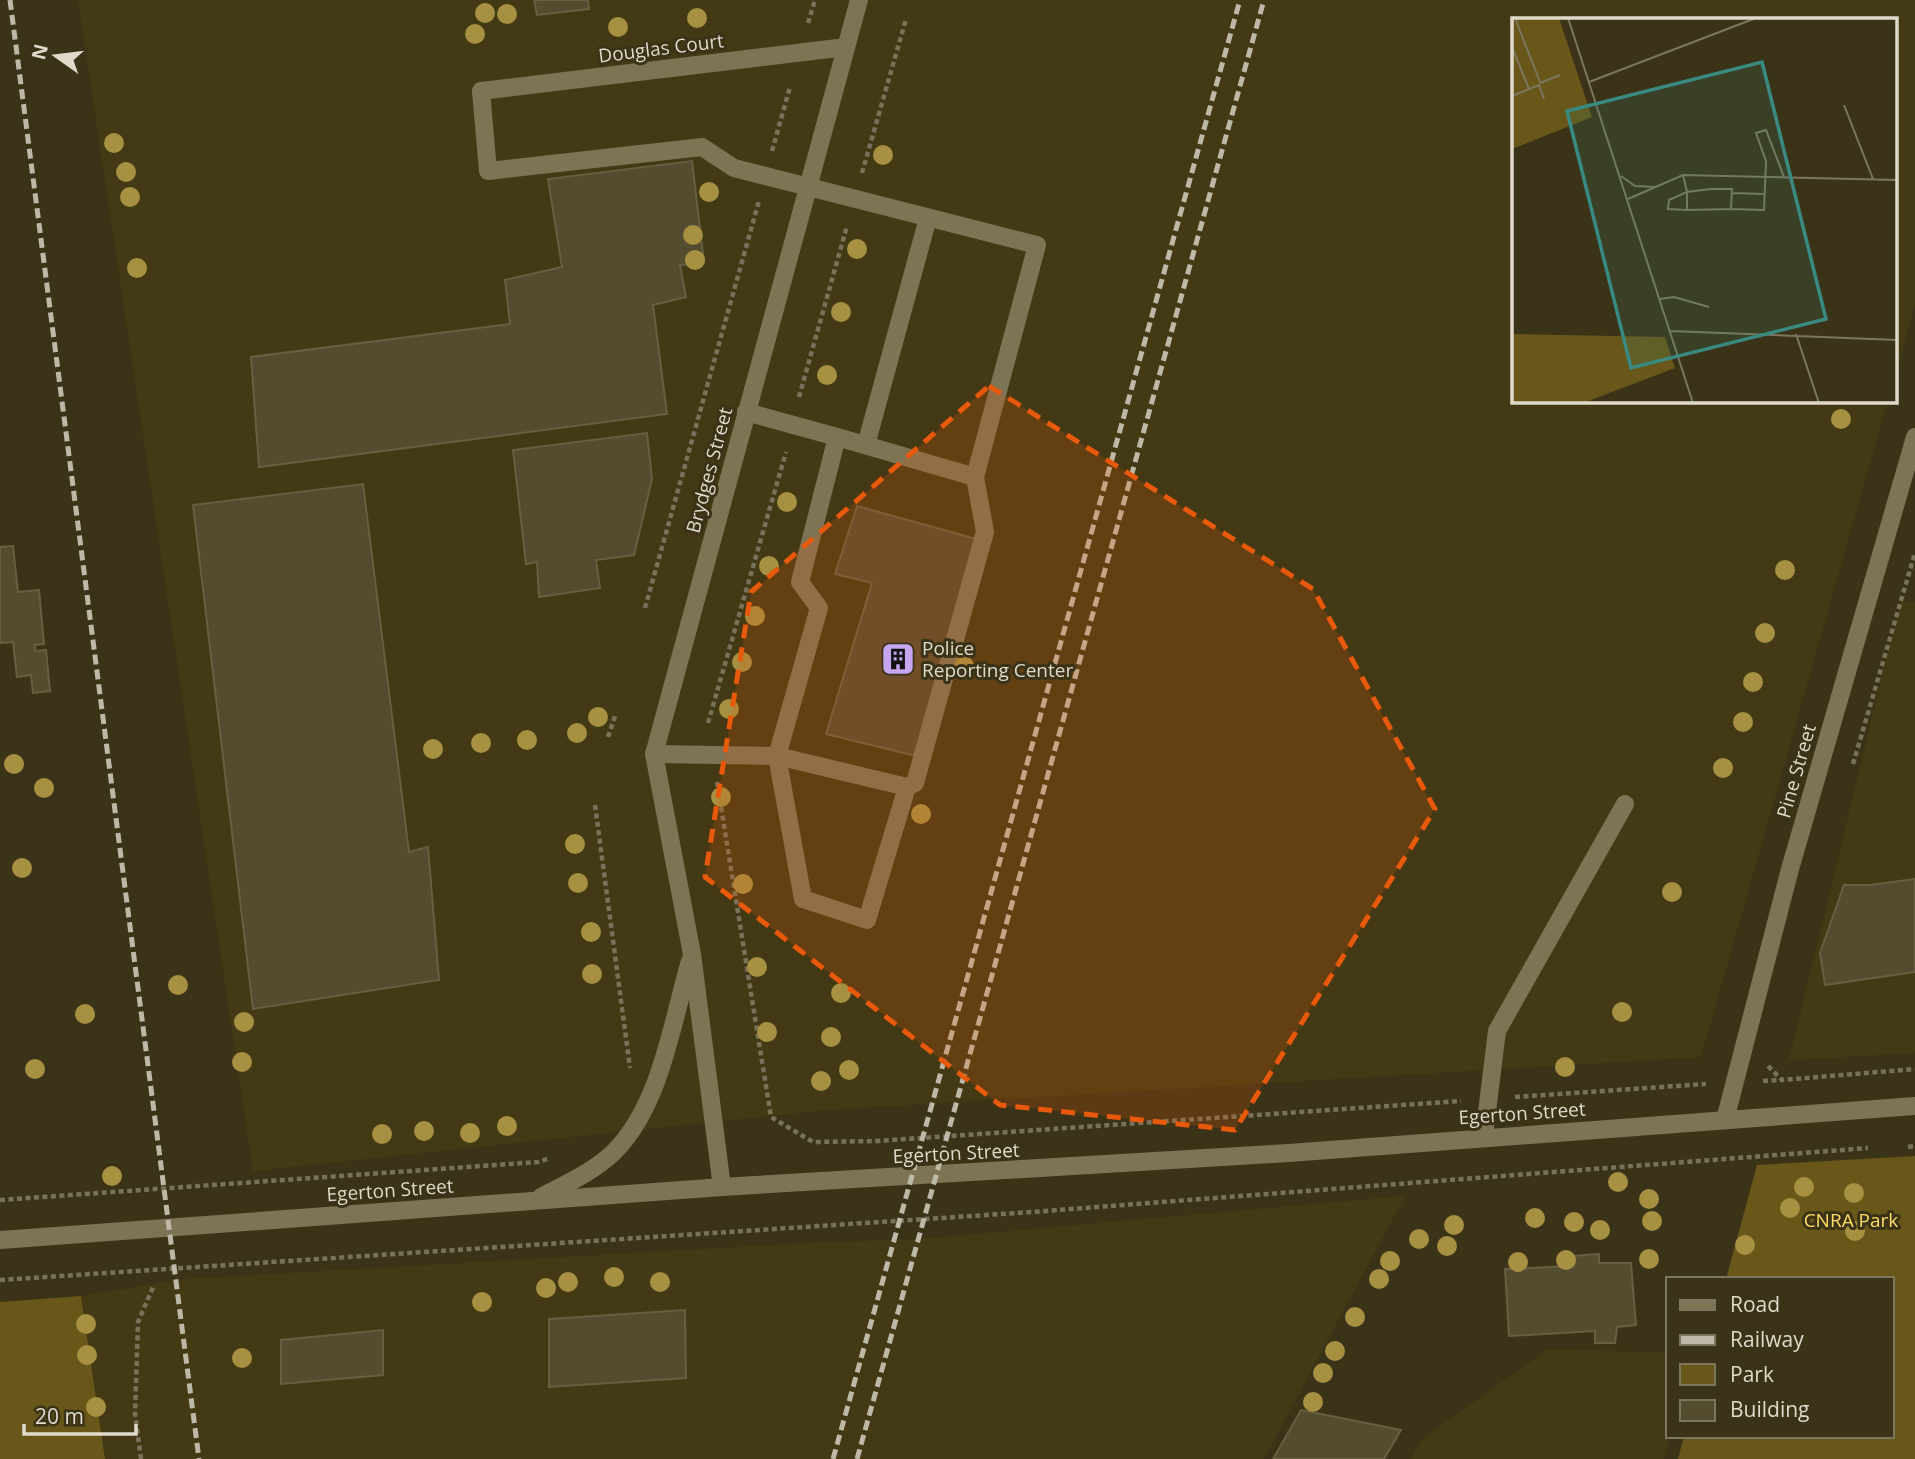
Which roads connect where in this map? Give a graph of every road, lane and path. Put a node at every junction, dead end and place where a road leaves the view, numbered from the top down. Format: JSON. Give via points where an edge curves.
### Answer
{"nodes":[{"id":1,"x":815,"y":0,"type":"edge"},
{"id":2,"x":859,"y":0,"type":"edge"},
{"id":3,"x":906,"y":19,"type":"dead end"},
{"id":4,"x":808,"y":25,"type":"dead end"},
{"id":5,"x":846,"y":47,"type":"junction"},
{"id":6,"x":790,"y":88,"type":"dead end"},
{"id":7,"x":771,"y":157,"type":"dead end"},
{"id":8,"x":862,"y":174,"type":"dead end"},
{"id":9,"x":807,"y":188,"type":"junction"},
{"id":10,"x":761,"y":194,"type":"dead end"},
{"id":11,"x":850,"y":213,"type":"dead end"},
{"id":12,"x":928,"y":218,"type":"junction"},
{"id":13,"x":799,"y":397,"type":"dead end"},
{"id":14,"x":746,"y":412,"type":"junction"},
{"id":15,"x":837,"y":437,"type":"junction"},
{"id":16,"x":1915,"y":437,"type":"edge"},
{"id":17,"x":866,"y":445,"type":"junction"},
{"id":18,"x":787,"y":447,"type":"dead end"},
{"id":19,"x":975,"y":477,"type":"junction"},
{"id":20,"x":645,"y":608,"type":"dead end"},
{"id":21,"x":615,"y":716,"type":"dead end"},
{"id":22,"x":708,"y":723,"type":"dead end"},
{"id":23,"x":608,"y":737,"type":"dead end"},
{"id":24,"x":654,"y":754,"type":"junction"},
{"id":25,"x":777,"y":756,"type":"junction"},
{"id":26,"x":717,"y":781,"type":"dead end"},
{"id":27,"x":906,"y":787,"type":"junction"},
{"id":28,"x":1625,"y":804,"type":"dead end"},
{"id":29,"x":595,"y":805,"type":"dead end"},
{"id":30,"x":692,"y":954,"type":"junction"},
{"id":31,"x":1915,"y":1069,"type":"edge"},
{"id":32,"x":1772,"y":1071,"type":"dead end"},
{"id":33,"x":631,"y":1073,"type":"dead end"},
{"id":34,"x":1782,"y":1080,"type":"junction"},
{"id":35,"x":1735,"y":1082,"type":"junction"},
{"id":36,"x":1491,"y":1099,"type":"junction"},
{"id":37,"x":1915,"y":1106,"type":"edge"},
{"id":38,"x":1725,"y":1120,"type":"junction"},
{"id":39,"x":1484,"y":1136,"type":"junction"},
{"id":40,"x":1915,"y":1146,"type":"edge"},
{"id":41,"x":1908,"y":1147,"type":"dead end"},
{"id":42,"x":1868,"y":1148,"type":"dead end"},
{"id":43,"x":561,"y":1155,"type":"dead end"},
{"id":44,"x":722,"y":1187,"type":"junction"},
{"id":45,"x":0,"y":1200,"type":"edge"},
{"id":46,"x":535,"y":1200,"type":"junction"},
{"id":47,"x":0,"y":1240,"type":"edge"},
{"id":48,"x":0,"y":1280,"type":"edge"},
{"id":49,"x":154,"y":1285,"type":"dead end"},
{"id":50,"x":141,"y":1459,"type":"edge"}],
"edges":[{"from":1,"to":4,"type":"path"},
{"from":2,"to":5,"type":"street","name":"Brydges Street"},
{"from":3,"to":8,"type":"path"},
{"from":5,"to":9,"type":"street","name":"Brydges Street"},
{"from":5,"to":9,"type":"street","name":"Douglas Court","via":[[481,90],[488,172],[702,147],[734,168]]},
{"from":6,"to":7,"type":"path"},
{"from":9,"to":12,"type":"street"},
{"from":9,"to":14,"type":"street","name":"Brydges Street"},
{"from":10,"to":20,"type":"path"},
{"from":11,"to":13,"type":"path"},
{"from":12,"to":17,"type":"street"},
{"from":12,"to":19,"type":"street","via":[[1037,245]]},
{"from":14,"to":15,"type":"street"},
{"from":14,"to":24,"type":"street","name":"Brydges Street"},
{"from":15,"to":17,"type":"street"},
{"from":15,"to":25,"type":"street","via":[[800,582],[820,608]]},
{"from":16,"to":35,"type":"street","name":"Pine Street","via":[[1790,869]]},
{"from":17,"to":19,"type":"street"},
{"from":18,"to":22,"type":"path"},
{"from":19,"to":27,"type":"street","via":[[985,532],[915,783]]},
{"from":21,"to":23,"type":"path"},
{"from":24,"to":25,"type":"street"},
{"from":24,"to":30,"type":"street","name":"Brydges Street"},
{"from":25,"to":27,"type":"street"},
{"from":25,"to":27,"type":"street","via":[[803,899],[867,920]]},
{"from":26,"to":36,"type":"path","via":[[771,1117],[813,1142]]},
{"from":28,"to":36,"type":"street","via":[[1497,1031]]},
{"from":29,"to":33,"type":"path"},
{"from":30,"to":44,"type":"street","name":"Brydges Street"},
{"from":30,"to":46,"type":"street","via":[[644,1109],[614,1152],[586,1174]]},
{"from":31,"to":34,"type":"path"},
{"from":32,"to":34,"type":"path"},
{"from":34,"to":35,"type":"path"},
{"from":35,"to":36,"type":"path"},
{"from":35,"to":38,"type":"street","name":"Pine Street"},
{"from":36,"to":39,"type":"street"},
{"from":37,"to":38,"type":"street","name":"Egerton Street"},
{"from":38,"to":39,"type":"street","name":"Egerton Street"},
{"from":39,"to":44,"type":"street","name":"Egerton Street","via":[[1048,1169]]},
{"from":40,"to":41,"type":"path"},
{"from":42,"to":48,"type":"path","via":[[852,1224]]},
{"from":43,"to":45,"type":"path","via":[[538,1162]]},
{"from":44,"to":46,"type":"street","name":"Egerton Street"},
{"from":46,"to":47,"type":"street","name":"Egerton Street"},
{"from":49,"to":50,"type":"path","via":[[138,1322],[135,1414]]}]}
